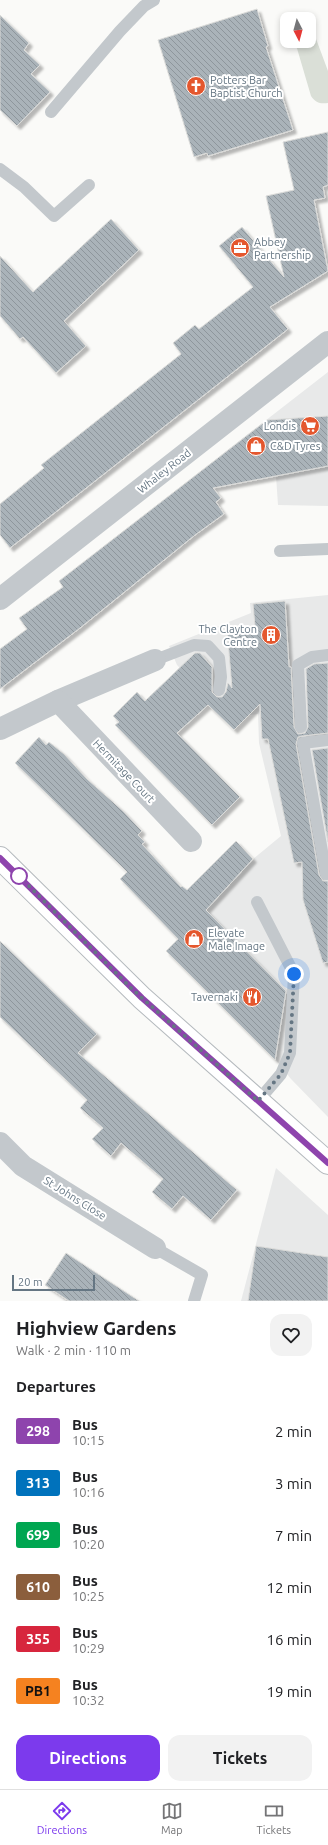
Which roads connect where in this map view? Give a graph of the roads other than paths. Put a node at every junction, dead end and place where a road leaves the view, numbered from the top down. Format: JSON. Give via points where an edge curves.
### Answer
{"nodes":[{"id":1,"x":154,"y":0,"type":"edge"},
{"id":2,"x":51,"y":112,"type":"dead end"},
{"id":3,"x":0,"y":169,"type":"edge"},
{"id":4,"x":88,"y":185,"type":"dead end"},
{"id":5,"x":328,"y":342,"type":"edge"},
{"id":6,"x":328,"y":549,"type":"edge"},
{"id":7,"x":280,"y":551,"type":"dead end"},
{"id":8,"x":0,"y":599,"type":"edge"},
{"id":9,"x":328,"y":655,"type":"edge"},
{"id":10,"x":155,"y":660,"type":"joint"},
{"id":11,"x":219,"y":690,"type":"dead end"},
{"id":12,"x":58,"y":701,"type":"junction"},
{"id":13,"x":302,"y":727,"type":"dead end"},
{"id":14,"x":0,"y":729,"type":"edge"},
{"id":15,"x":328,"y":740,"type":"edge"},
{"id":16,"x":191,"y":841,"type":"dead end"},
{"id":17,"x":0,"y":859,"type":"edge"},
{"id":18,"x":326,"y":874,"type":"dead end"},
{"id":19,"x":257,"y":902,"type":"dead end"},
{"id":20,"x":258,"y":1101,"type":"junction"},
{"id":21,"x":0,"y":1143,"type":"edge"},
{"id":22,"x":328,"y":1163,"type":"edge"},
{"id":23,"x":154,"y":1248,"type":"joint"},
{"id":24,"x":194,"y":1301,"type":"edge"}],
"edges":[{"from":1,"to":2,"type":"lane","via":[[144,6],[120,31]]},
{"from":3,"to":4,"type":"lane","via":[[24,187],[54,216]]},
{"from":5,"to":8,"type":"street","name":"Whaley Road"},
{"from":6,"to":7,"type":"lane"},
{"from":9,"to":13,"type":"lane","via":[[312,656],[298,664]]},
{"from":10,"to":11,"type":"lane","via":[[194,645],[208,646],[218,658],[221,677]]},
{"from":10,"to":12,"type":"street"},
{"from":12,"to":14,"type":"street"},
{"from":12,"to":16,"type":"street","name":"Hermitage Court"},
{"from":15,"to":18,"type":"lane","via":[[303,743]]},
{"from":17,"to":20,"type":"main road","via":[[132,989]]},
{"from":19,"to":20,"type":"lane","via":[[294,974],[290,1053],[281,1074]]},
{"from":20,"to":22,"type":"main road"},
{"from":21,"to":23,"type":"street","name":"St Johns Close","via":[[23,1166]]},
{"from":23,"to":24,"type":"lane","via":[[202,1275]]}]}
